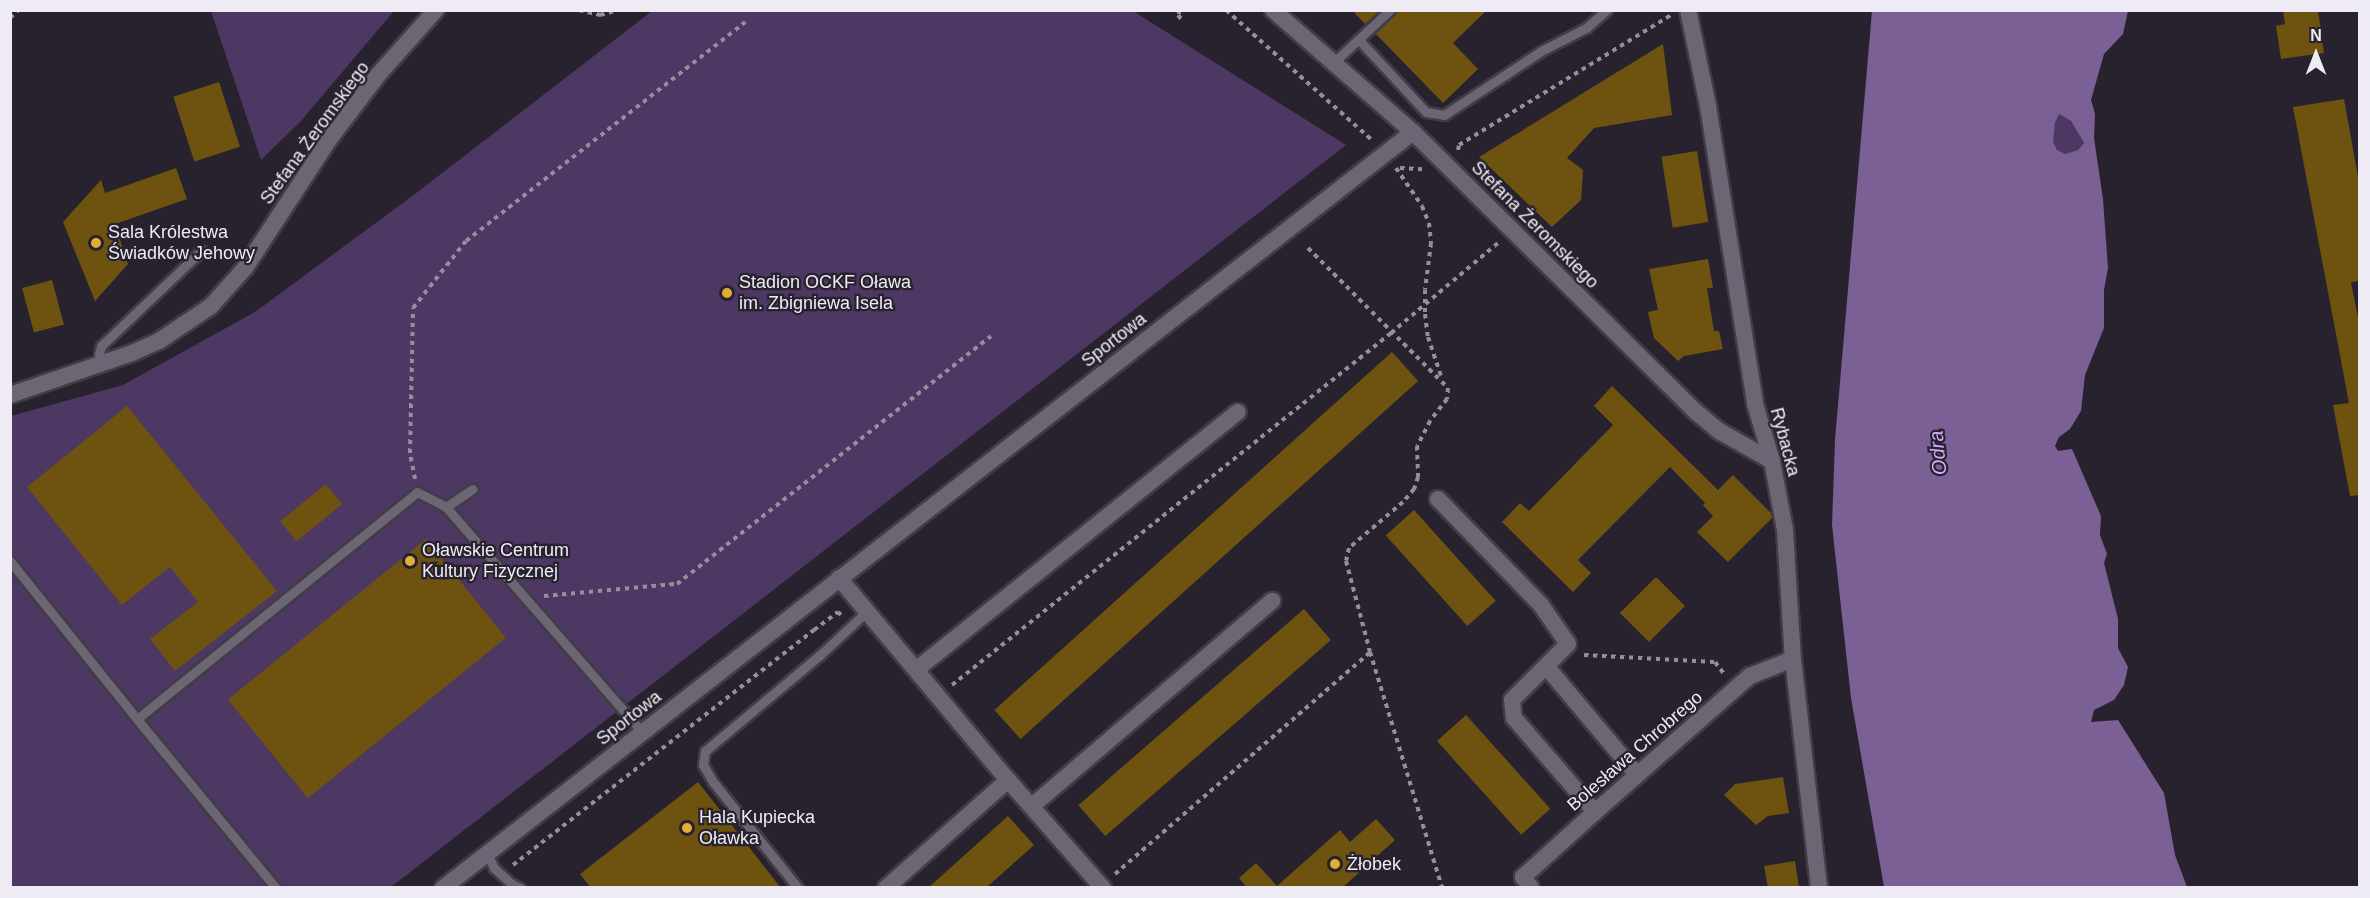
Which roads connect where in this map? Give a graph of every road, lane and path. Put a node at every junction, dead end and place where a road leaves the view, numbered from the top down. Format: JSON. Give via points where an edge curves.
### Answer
{"nodes":[{"id":1,"x":18,"y":10,"type":"edge"},
{"id":2,"x":436,"y":10,"type":"edge"},
{"id":3,"x":579,"y":10,"type":"edge"},
{"id":4,"x":618,"y":10,"type":"edge"},
{"id":5,"x":1180,"y":10,"type":"edge"},
{"id":6,"x":1226,"y":10,"type":"edge"},
{"id":7,"x":1273,"y":10,"type":"edge"},
{"id":8,"x":1390,"y":10,"type":"edge"},
{"id":9,"x":1607,"y":10,"type":"edge"},
{"id":10,"x":1680,"y":13,"type":"edge"},
{"id":11,"x":10,"y":18,"type":"edge"},
{"id":12,"x":1181,"y":19,"type":"dead end"},
{"id":13,"x":745,"y":22,"type":"dead end"},
{"id":14,"x":1359,"y":40,"type":"junction"},
{"id":15,"x":1334,"y":62,"type":"junction"},
{"id":16,"x":1413,"y":132,"type":"junction"},
{"id":17,"x":1371,"y":138,"type":"dead end"},
{"id":18,"x":1457,"y":153,"type":"dead end"},
{"id":19,"x":1397,"y":169,"type":"dead end"},
{"id":20,"x":1502,"y":240,"type":"dead end"},
{"id":21,"x":1308,"y":248,"type":"dead end"},
{"id":22,"x":202,"y":250,"type":"dead end"},
{"id":23,"x":1425,"y":304,"type":"junction"},
{"id":24,"x":1391,"y":333,"type":"junction"},
{"id":25,"x":990,"y":336,"type":"dead end"},
{"id":26,"x":104,"y":364,"type":"junction"},
{"id":27,"x":1442,"y":380,"type":"junction"},
{"id":28,"x":10,"y":395,"type":"edge"},
{"id":29,"x":1238,"y":412,"type":"dead end"},
{"id":30,"x":1772,"y":461,"type":"junction"},
{"id":31,"x":473,"y":489,"type":"dead end"},
{"id":32,"x":417,"y":492,"type":"junction"},
{"id":33,"x":1438,"y":499,"type":"dead end"},
{"id":34,"x":446,"y":507,"type":"junction"},
{"id":35,"x":10,"y":561,"type":"edge"},
{"id":36,"x":839,"y":578,"type":"junction"},
{"id":37,"x":527,"y":598,"type":"junction"},
{"id":38,"x":1272,"y":601,"type":"dead end"},
{"id":39,"x":866,"y":612,"type":"junction"},
{"id":40,"x":843,"y":617,"type":"dead end"},
{"id":41,"x":1565,"y":646,"type":"junction"},
{"id":42,"x":1370,"y":652,"type":"junction"},
{"id":43,"x":1793,"y":659,"type":"junction"},
{"id":44,"x":1546,"y":666,"type":"junction"},
{"id":45,"x":917,"y":669,"type":"junction"},
{"id":46,"x":1750,"y":676,"type":"junction"},
{"id":47,"x":940,"y":695,"type":"junction"},
{"id":48,"x":137,"y":719,"type":"junction"},
{"id":49,"x":642,"y":732,"type":"junction"},
{"id":50,"x":1637,"y":775,"type":"junction"},
{"id":51,"x":1008,"y":780,"type":"junction"},
{"id":52,"x":1032,"y":806,"type":"junction"},
{"id":53,"x":1594,"y":812,"type":"junction"},
{"id":54,"x":487,"y":853,"type":"junction"},
{"id":55,"x":501,"y":874,"type":"junction"},
{"id":56,"x":1121,"y":881,"type":"dead end"},
{"id":57,"x":1099,"y":886,"type":"edge"},
{"id":58,"x":276,"y":888,"type":"edge"},
{"id":59,"x":443,"y":888,"type":"edge"},
{"id":60,"x":520,"y":888,"type":"edge"},
{"id":61,"x":798,"y":888,"type":"edge"},
{"id":62,"x":886,"y":888,"type":"edge"},
{"id":63,"x":1442,"y":888,"type":"edge"},
{"id":64,"x":1531,"y":888,"type":"edge"},
{"id":65,"x":1819,"y":888,"type":"edge"}],
"edges":[{"from":1,"to":11,"type":"path"},
{"from":2,"to":26,"type":"street","name":"Stefana Żeromskiego","via":[[378,75],[328,141],[228,289],[211,306],[159,341]]},
{"from":3,"to":4,"type":"path","via":[[600,15]]},
{"from":5,"to":12,"type":"path"},
{"from":6,"to":17,"type":"path"},
{"from":7,"to":15,"type":"street","name":"Stefana Żeromskiego"},
{"from":8,"to":14,"type":"lane"},
{"from":9,"to":14,"type":"lane","via":[[1586,28],[1541,51],[1444,115],[1426,111]]},
{"from":10,"to":18,"type":"path","via":[[1459,145]]},
{"from":10,"to":30,"type":"street","name":"Rybacka","via":[[1708,106],[1755,404]]},
{"from":13,"to":32,"type":"path","via":[[466,241],[413,309],[410,453]]},
{"from":14,"to":15,"type":"lane"},
{"from":15,"to":16,"type":"street","name":"Stefana Żeromskiego"},
{"from":16,"to":30,"type":"street","name":"Stefana Żeromskiego","via":[[1695,411],[1719,431]]},
{"from":16,"to":36,"type":"street","name":"Sportowa"},
{"from":19,"to":23,"type":"path","via":[[1429,223]]},
{"from":20,"to":23,"type":"path"},
{"from":21,"to":24,"type":"path"},
{"from":22,"to":26,"type":"lane","via":[[101,346],[99,354]]},
{"from":23,"to":24,"type":"path"},
{"from":23,"to":27,"type":"path","via":[[1428,337]]},
{"from":24,"to":27,"type":"path"},
{"from":24,"to":47,"type":"path"},
{"from":25,"to":37,"type":"path","via":[[677,584]]},
{"from":26,"to":28,"type":"street","name":"Stefana Żeromskiego"},
{"from":27,"to":42,"type":"path","via":[[1448,388],[1448,399],[1417,446],[1418,477],[1414,489],[1347,553],[1347,569]]},
{"from":29,"to":45,"type":"street"},
{"from":30,"to":43,"type":"street","name":"Rybacka","via":[[1785,530]]},
{"from":31,"to":34,"type":"lane"},
{"from":32,"to":34,"type":"lane"},
{"from":32,"to":48,"type":"lane"},
{"from":33,"to":41,"type":"street","via":[[1540,605],[1568,644]]},
{"from":34,"to":37,"type":"lane"},
{"from":35,"to":48,"type":"lane"},
{"from":36,"to":39,"type":"street"},
{"from":36,"to":49,"type":"street","name":"Sportowa"},
{"from":37,"to":49,"type":"lane"},
{"from":38,"to":52,"type":"street"},
{"from":39,"to":45,"type":"street"},
{"from":39,"to":61,"type":"lane","via":[[705,751],[703,765],[713,782]]},
{"from":40,"to":55,"type":"path","via":[[838,612],[822,624]]},
{"from":41,"to":44,"type":"street"},
{"from":41,"to":46,"type":"path","via":[[1577,654],[1715,662],[1729,680]]},
{"from":42,"to":56,"type":"path","via":[[1115,874]]},
{"from":42,"to":63,"type":"path"},
{"from":43,"to":46,"type":"street","name":"Bolesława Chrobrego"},
{"from":43,"to":65,"type":"street","name":"Rybacka"},
{"from":44,"to":50,"type":"street"},
{"from":44,"to":53,"type":"street","via":[[1512,700],[1514,718]]},
{"from":45,"to":47,"type":"street"},
{"from":46,"to":50,"type":"street","name":"Bolesława Chrobrego"},
{"from":47,"to":51,"type":"street"},
{"from":48,"to":58,"type":"lane"},
{"from":49,"to":54,"type":"street","name":"Sportowa"},
{"from":50,"to":53,"type":"street","name":"Bolesława Chrobrego"},
{"from":51,"to":52,"type":"street"},
{"from":51,"to":62,"type":"street"},
{"from":52,"to":57,"type":"street"},
{"from":53,"to":64,"type":"street","name":"Bolesława Chrobrego","via":[[1523,877]]},
{"from":54,"to":55,"type":"lane"},
{"from":54,"to":59,"type":"street","name":"Sportowa"},
{"from":55,"to":60,"type":"lane"}]}
